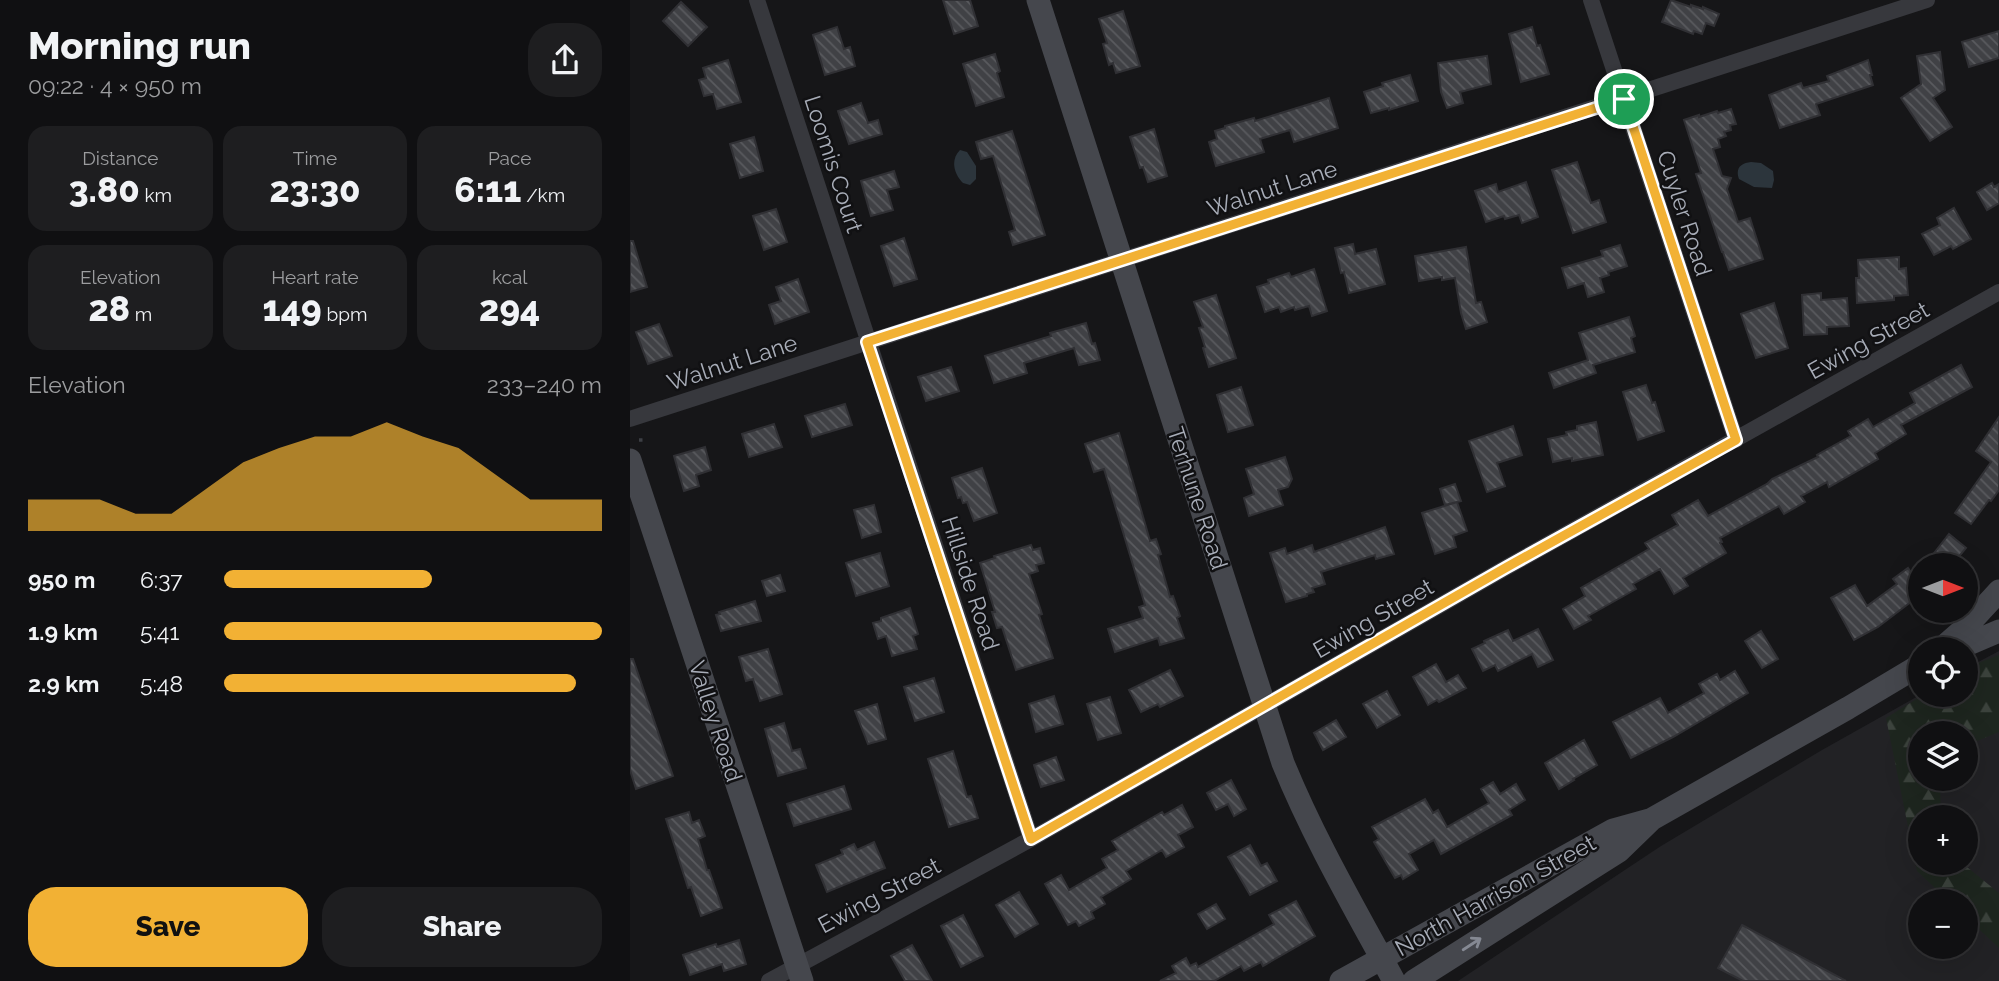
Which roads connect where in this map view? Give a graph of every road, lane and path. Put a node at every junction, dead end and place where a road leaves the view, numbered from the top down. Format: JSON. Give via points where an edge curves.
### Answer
{"nodes":[{"id":1,"x":757,"y":0,"type":"edge"},
{"id":2,"x":1038,"y":0,"type":"edge"},
{"id":3,"x":1591,"y":0,"type":"edge"},
{"id":4,"x":1927,"y":0,"type":"edge"},
{"id":5,"x":1624,"y":99,"type":"junction"},
{"id":6,"x":1122,"y":260,"type":"junction"},
{"id":7,"x":1999,"y":292,"type":"edge"},
{"id":8,"x":867,"y":342,"type":"junction"},
{"id":9,"x":630,"y":419,"type":"edge"},
{"id":10,"x":1736,"y":440,"type":"junction"},
{"id":11,"x":638,"y":447,"type":"edge"},
{"id":12,"x":1999,"y":591,"type":"edge"},
{"id":13,"x":1999,"y":631,"type":"edge"},
{"id":14,"x":1955,"y":637,"type":"edge"},
{"id":15,"x":1978,"y":640,"type":"edge"},
{"id":16,"x":1908,"y":672,"type":"edge"},
{"id":17,"x":1265,"y":706,"type":"junction"},
{"id":18,"x":1652,"y":819,"type":"junction"},
{"id":19,"x":1031,"y":839,"type":"junction"},
{"id":20,"x":1382,"y":958,"type":"junction"},
{"id":21,"x":799,"y":973,"type":"edge"},
{"id":22,"x":769,"y":981,"type":"edge"},
{"id":23,"x":1341,"y":981,"type":"edge"},
{"id":24,"x":1394,"y":981,"type":"edge"},
{"id":25,"x":1415,"y":981,"type":"edge"}],
"edges":[{"from":1,"to":8,"type":"street","name":"Loomis Court"},
{"from":2,"to":6,"type":"street","name":"Terhune Road"},
{"from":3,"to":5,"type":"street","name":"Cuyler Road"},
{"from":4,"to":5,"type":"street","name":"Walnut Lane"},
{"from":5,"to":6,"type":"street","name":"Walnut Lane"},
{"from":5,"to":10,"type":"street","name":"Cuyler Road"},
{"from":6,"to":8,"type":"street","name":"Walnut Lane"},
{"from":6,"to":17,"type":"street","name":"Terhune Road"},
{"from":7,"to":10,"type":"street","name":"Ewing Street"},
{"from":8,"to":9,"type":"street","name":"Walnut Lane"},
{"from":8,"to":19,"type":"street","name":"Hillside Road"},
{"from":10,"to":17,"type":"street","name":"Ewing Street"},
{"from":11,"to":21,"type":"street","name":"Valley Road"},
{"from":12,"to":14,"type":"street"},
{"from":13,"to":15,"type":"street"},
{"from":16,"to":18,"type":"street","name":"North Harrison Street"},
{"from":17,"to":19,"type":"street","name":"Ewing Street"},
{"from":17,"to":20,"type":"street","name":"Terhune Road","via":[[1298,798]]},
{"from":18,"to":20,"type":"street","name":"North Harrison Street","via":[[1613,830]]},
{"from":25,"to":18,"type":"street","name":"North Harrison Street","one_way":true,"via":[[1619,851]]},
{"from":19,"to":21,"type":"street","name":"Ewing Street"},
{"from":20,"to":23,"type":"street","name":"North Harrison Street"},
{"from":20,"to":24,"type":"street","name":"Terhune Road"},
{"from":21,"to":22,"type":"street","name":"Ewing Street"}]}
